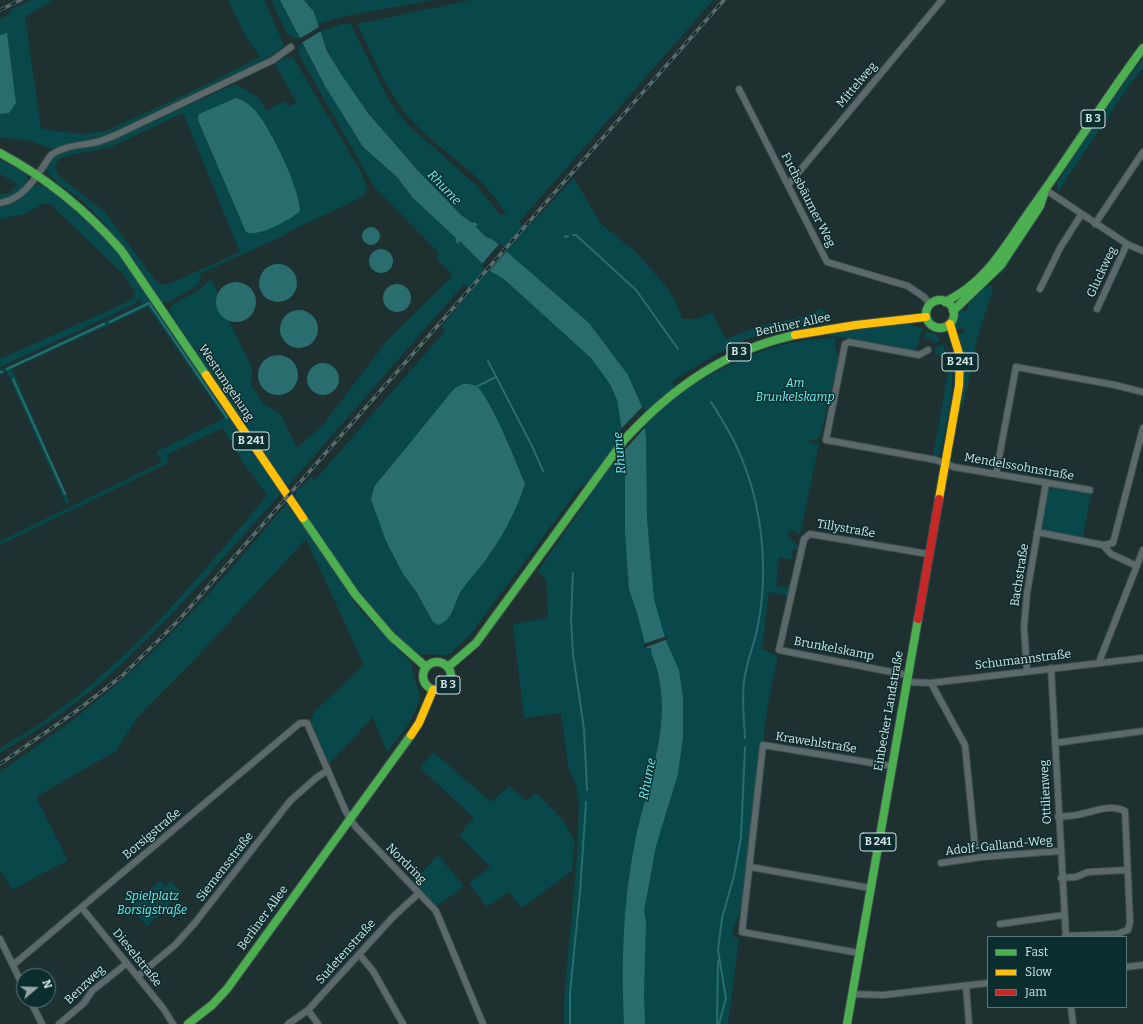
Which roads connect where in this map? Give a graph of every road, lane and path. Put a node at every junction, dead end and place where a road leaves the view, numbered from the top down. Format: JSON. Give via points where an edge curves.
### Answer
{"nodes":[{"id":1,"x":942,"y":0,"type":"edge"},
{"id":2,"x":291,"y":47,"type":"dead end"},
{"id":3,"x":1143,"y":48,"type":"edge"},
{"id":4,"x":739,"y":89,"type":"dead end"},
{"id":5,"x":1143,"y":152,"type":"edge"},
{"id":6,"x":0,"y":153,"type":"edge"},
{"id":7,"x":38,"y":174,"type":"junction"},
{"id":8,"x":788,"y":185,"type":"junction"},
{"id":9,"x":1046,"y":190,"type":"junction"},
{"id":10,"x":0,"y":203,"type":"edge"},
{"id":11,"x":1081,"y":215,"type":"junction"},
{"id":12,"x":1095,"y":224,"type":"junction"},
{"id":13,"x":1127,"y":244,"type":"junction"},
{"id":14,"x":1143,"y":251,"type":"edge"},
{"id":15,"x":1040,"y":289,"type":"dead end"},
{"id":16,"x":945,"y":302,"type":"junction"},
{"id":17,"x":930,"y":304,"type":"junction"},
{"id":18,"x":1097,"y":309,"type":"dead end"},
{"id":19,"x":953,"y":311,"type":"junction"},
{"id":20,"x":926,"y":317,"type":"junction"},
{"id":21,"x":950,"y":324,"type":"junction"},
{"id":22,"x":938,"y":328,"type":"junction"},
{"id":23,"x":928,"y":350,"type":"dead end"},
{"id":24,"x":1143,"y":392,"type":"edge"},
{"id":25,"x":955,"y":401,"type":"junction"},
{"id":26,"x":1143,"y":428,"type":"edge"},
{"id":27,"x":944,"y":463,"type":"junction"},
{"id":28,"x":996,"y":474,"type":"junction"},
{"id":29,"x":1046,"y":482,"type":"junction"},
{"id":30,"x":1090,"y":490,"type":"dead end"},
{"id":31,"x":1037,"y":532,"type":"junction"},
{"id":32,"x":1103,"y":545,"type":"junction"},
{"id":33,"x":1143,"y":550,"type":"edge"},
{"id":34,"x":928,"y":554,"type":"junction"},
{"id":35,"x":1137,"y":566,"type":"junction"},
{"id":36,"x":780,"y":650,"type":"joint"},
{"id":37,"x":1143,"y":658,"type":"edge"},
{"id":38,"x":1099,"y":662,"type":"junction"},
{"id":39,"x":426,"y":667,"type":"junction"},
{"id":40,"x":448,"y":667,"type":"junction"},
{"id":41,"x":1051,"y":668,"type":"junction"},
{"id":42,"x":1027,"y":670,"type":"junction"},
{"id":43,"x":907,"y":678,"type":"junction"},
{"id":44,"x":931,"y":682,"type":"junction"},
{"id":45,"x":433,"y":690,"type":"junction"},
{"id":46,"x":307,"y":723,"type":"joint"},
{"id":47,"x":1143,"y":731,"type":"edge"},
{"id":48,"x":1055,"y":743,"type":"junction"},
{"id":49,"x":891,"y":766,"type":"junction"},
{"id":50,"x":328,"y":770,"type":"junction"},
{"id":51,"x":1058,"y":817,"type":"junction"},
{"id":52,"x":350,"y":820,"type":"junction"},
{"id":53,"x":975,"y":846,"type":"dead end"},
{"id":54,"x":1060,"y":851,"type":"junction"},
{"id":55,"x":941,"y":863,"type":"dead end"},
{"id":56,"x":750,"y":867,"type":"junction"},
{"id":57,"x":1127,"y":870,"type":"junction"},
{"id":58,"x":1061,"y":878,"type":"junction"},
{"id":59,"x":870,"y":888,"type":"junction"},
{"id":60,"x":419,"y":893,"type":"junction"},
{"id":61,"x":82,"y":908,"type":"junction"},
{"id":62,"x":1064,"y":915,"type":"junction"},
{"id":63,"x":1000,"y":924,"type":"dead end"},
{"id":64,"x":1066,"y":936,"type":"edge"},
{"id":65,"x":1083,"y":936,"type":"edge"},
{"id":66,"x":0,"y":939,"type":"edge"},
{"id":67,"x":859,"y":953,"type":"junction"},
{"id":68,"x":359,"y":954,"type":"junction"},
{"id":69,"x":127,"y":963,"type":"junction"},
{"id":70,"x":13,"y":965,"type":"junction"},
{"id":71,"x":1143,"y":965,"type":"edge"},
{"id":72,"x":1127,"y":967,"type":"edge"},
{"id":73,"x":16,"y":971,"type":"edge"},
{"id":74,"x":138,"y":976,"type":"junction"},
{"id":75,"x":987,"y":983,"type":"edge"},
{"id":76,"x":966,"y":986,"type":"junction"},
{"id":77,"x":852,"y":994,"type":"junction"},
{"id":78,"x":34,"y":1008,"type":"edge"},
{"id":79,"x":1071,"y":1008,"type":"edge"},
{"id":80,"x":308,"y":1010,"type":"junction"},
{"id":81,"x":42,"y":1024,"type":"edge"},
{"id":82,"x":59,"y":1024,"type":"edge"},
{"id":83,"x":173,"y":1024,"type":"edge"},
{"id":84,"x":188,"y":1024,"type":"edge"},
{"id":85,"x":288,"y":1024,"type":"edge"},
{"id":86,"x":318,"y":1024,"type":"edge"},
{"id":87,"x":403,"y":1024,"type":"edge"},
{"id":88,"x":483,"y":1024,"type":"edge"},
{"id":89,"x":846,"y":1024,"type":"edge"},
{"id":90,"x":969,"y":1024,"type":"edge"},
{"id":91,"x":1073,"y":1024,"type":"edge"}],
"edges":[{"from":1,"to":8,"type":"street","name":"Mittelweg"},
{"from":2,"to":7,"type":"street","via":[[273,60],[100,142],[75,145],[57,151]]},
{"from":3,"to":9,"type":"main road","number":"B 3","via":[[1113,88]]},
{"from":4,"to":8,"type":"street","name":"Fuchsbäumer Weg"},
{"from":5,"to":12,"type":"street"},
{"from":6,"to":7,"type":"main road","name":"Westumgehung","number":"B 241"},
{"from":7,"to":10,"type":"street","via":[[22,195]]},
{"from":7,"to":39,"type":"main road","name":"Westumgehung","number":"B 241","via":[[95,220],[121,250],[350,588],[373,618]]},
{"from":8,"to":17,"type":"street","name":"Fuchsbäumer Weg","via":[[827,262],[908,286],[924,296]]},
{"from":9,"to":11,"type":"street"},
{"from":9,"to":16,"type":"main road","number":"B 3","via":[[987,271],[954,299]]},
{"from":9,"to":19,"type":"main road","number":"B 3","via":[[1040,206],[1001,265]]},
{"from":11,"to":12,"type":"street"},
{"from":11,"to":15,"type":"street","via":[[1060,248]]},
{"from":12,"to":13,"type":"street"},
{"from":13,"to":14,"type":"street"},
{"from":13,"to":18,"type":"street","name":"Gluckweg"},
{"from":16,"to":17,"type":"main road","via":[[938,300]]},
{"from":16,"to":19,"type":"main road"},
{"from":17,"to":20,"type":"main road"},
{"from":19,"to":21,"type":"main road"},
{"from":20,"to":22,"type":"main road","via":[[930,325]]},
{"from":20,"to":40,"type":"main road","name":"Berliner Allee","number":"B 3","via":[[816,331],[754,346],[726,358],[677,389],[625,439],[476,643]]},
{"from":21,"to":22,"type":"main road"},
{"from":21,"to":25,"type":"main road","name":"Einbecker Landstraße","number":"B 241","via":[[961,365]]},
{"from":22,"to":25,"type":"main road","name":"Einbecker Landstraße","number":"B 241","via":[[946,337],[956,362]]},
{"from":23,"to":27,"type":"street","name":"Mendelssohnstraße","via":[[919,355],[849,342],[845,344],[826,440]]},
{"from":24,"to":28,"type":"street","via":[[1016,367]]},
{"from":25,"to":27,"type":"main road","name":"Einbecker Landstraße","number":"B 241"},
{"from":26,"to":32,"type":"street","via":[[1113,543]]},
{"from":27,"to":28,"type":"street","name":"Mendelssohnstraße"},
{"from":27,"to":34,"type":"main road","name":"Einbecker Landstraße","number":"B 241"},
{"from":28,"to":29,"type":"street","name":"Mendelssohnstraße"},
{"from":29,"to":30,"type":"street","name":"Mendelssohnstraße"},
{"from":29,"to":31,"type":"street","name":"Bachstraße"},
{"from":31,"to":32,"type":"street"},
{"from":31,"to":42,"type":"street","name":"Bachstraße","via":[[1024,620]]},
{"from":32,"to":35,"type":"street","via":[[1111,554]]},
{"from":33,"to":35,"type":"street"},
{"from":34,"to":36,"type":"street","name":"Tillystraße","via":[[810,534],[804,539]]},
{"from":34,"to":43,"type":"main road","name":"Einbecker Landstraße","number":"B 241"},
{"from":35,"to":38,"type":"street"},
{"from":36,"to":43,"type":"street","name":"Brunkelskamp"},
{"from":37,"to":38,"type":"street","name":"Schumannstraße"},
{"from":38,"to":41,"type":"street","name":"Schumannstraße"},
{"from":39,"to":40,"type":"main road","number":"B 3","via":[[436,661]]},
{"from":39,"to":45,"type":"main road","number":"B 3","via":[[423,678],[426,685]]},
{"from":40,"to":45,"type":"main road","number":"B 3","via":[[451,675],[449,684],[442,689]]},
{"from":41,"to":42,"type":"street","name":"Schumannstraße"},
{"from":41,"to":48,"type":"street","name":"Ottilienweg"},
{"from":42,"to":44,"type":"street","name":"Schumannstraße"},
{"from":43,"to":44,"type":"street","name":"Schumannstraße","via":[[915,683]]},
{"from":43,"to":49,"type":"main road","name":"Einbecker Landstraße","number":"B 241"},
{"from":44,"to":53,"type":"street","via":[[966,745]]},
{"from":45,"to":52,"type":"main road","number":"B 3","via":[[419,723]]},
{"from":46,"to":50,"type":"street","name":"Nordring"},
{"from":46,"to":61,"type":"street","name":"Borsigstraße","via":[[300,722]]},
{"from":47,"to":48,"type":"street"},
{"from":48,"to":51,"type":"street","name":"Ottilienweg"},
{"from":49,"to":56,"type":"street","name":"Krawehlstraße","via":[[763,745]]},
{"from":49,"to":59,"type":"main road","name":"Einbecker Landstraße","number":"B 241"},
{"from":50,"to":52,"type":"street","name":"Nordring"},
{"from":50,"to":74,"type":"street","name":"Siemensstraße","via":[[290,801],[175,946]]},
{"from":51,"to":54,"type":"street","name":"Ottilienweg"},
{"from":51,"to":57,"type":"street","via":[[1096,809],[1119,808],[1125,811]]},
{"from":52,"to":60,"type":"street","name":"Nordring","via":[[368,842]]},
{"from":52,"to":84,"type":"main road","name":"Berliner Allee","number":"B 3","via":[[226,989],[212,1005]]},
{"from":54,"to":55,"type":"street","name":"Adolf-Galland-Weg"},
{"from":54,"to":58,"type":"street","name":"Ottilienweg"},
{"from":56,"to":59,"type":"street"},
{"from":56,"to":67,"type":"street","via":[[742,932]]},
{"from":57,"to":58,"type":"street","via":[[1088,872],[1076,877]]},
{"from":57,"to":65,"type":"street","via":[[1130,922],[1128,930],[1117,934]]},
{"from":58,"to":62,"type":"street","name":"Ottilienweg"},
{"from":59,"to":67,"type":"main road","name":"Einbecker Landstraße","number":"B 241"},
{"from":60,"to":68,"type":"street","name":"Sudetenstraße"},
{"from":60,"to":88,"type":"street","name":"Nordring","via":[[436,911]]},
{"from":61,"to":69,"type":"street","name":"Dieselstraße"},
{"from":61,"to":70,"type":"street","name":"Borsigstraße"},
{"from":62,"to":63,"type":"street"},
{"from":62,"to":64,"type":"street","name":"Ottilienweg"},
{"from":66,"to":70,"type":"street"},
{"from":67,"to":77,"type":"main road","name":"Einbecker Landstraße","number":"B 241"},
{"from":68,"to":80,"type":"street","name":"Sudetenstraße"},
{"from":68,"to":87,"type":"street","via":[[373,971]]},
{"from":69,"to":74,"type":"street","name":"Dieselstraße"},
{"from":69,"to":82,"type":"street","name":"Benzweg","via":[[92,991],[84,1003]]},
{"from":70,"to":73,"type":"street"},
{"from":71,"to":72,"type":"street"},
{"from":74,"to":83,"type":"street","name":"Dieselstraße","via":[[164,1008]]},
{"from":75,"to":76,"type":"street"},
{"from":76,"to":77,"type":"street","via":[[883,995]]},
{"from":76,"to":90,"type":"street"},
{"from":77,"to":89,"type":"main road","name":"Einbecker Landstraße","number":"B 241"},
{"from":78,"to":81,"type":"street"},
{"from":79,"to":91,"type":"street"},
{"from":80,"to":85,"type":"street","name":"Sudetenstraße"},
{"from":80,"to":86,"type":"street"}]}
